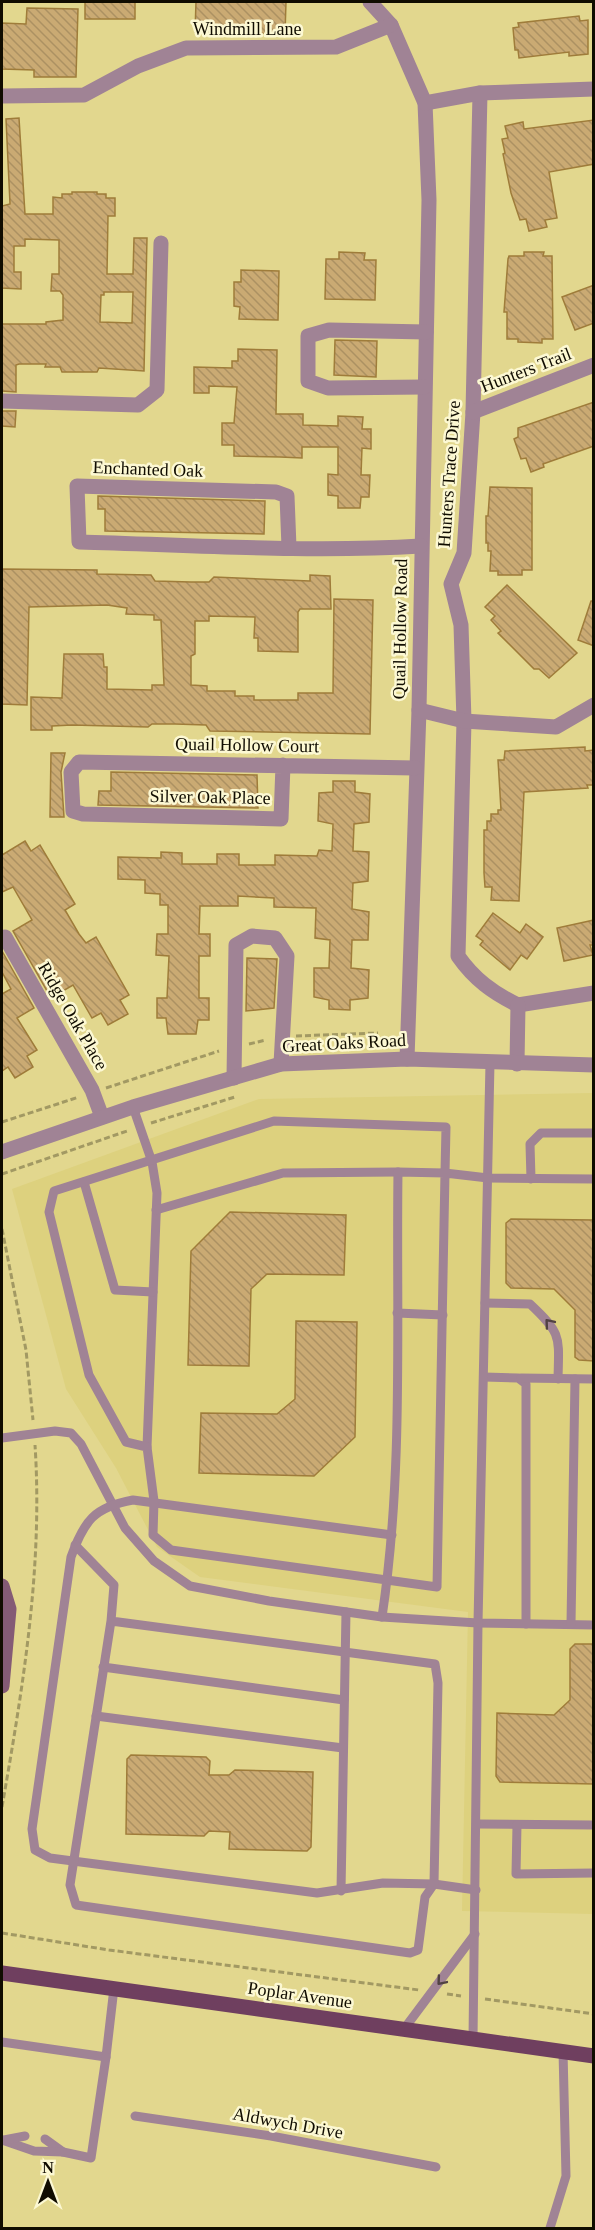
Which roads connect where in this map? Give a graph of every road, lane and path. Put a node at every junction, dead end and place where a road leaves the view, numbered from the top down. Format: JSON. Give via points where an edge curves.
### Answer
{"nodes":[{"id":1,"x":370,"y":2,"type":"edge"},
{"id":2,"x":391,"y":25,"type":"junction"},
{"id":3,"x":594,"y":89,"type":"edge"},
{"id":4,"x":480,"y":93,"type":"junction"},
{"id":5,"x":2,"y":96,"type":"edge"},
{"id":6,"x":425,"y":103,"type":"junction"},
{"id":7,"x":161,"y":243,"type":"dead end"},
{"id":8,"x":426,"y":332,"type":"junction"},
{"id":9,"x":594,"y":365,"type":"edge"},
{"id":10,"x":424,"y":387,"type":"junction"},
{"id":11,"x":2,"y":401,"type":"edge"},
{"id":12,"x":474,"y":412,"type":"junction"},
{"id":13,"x":421,"y":546,"type":"junction"},
{"id":14,"x":289,"y":547,"type":"junction"},
{"id":15,"x":594,"y":705,"type":"edge"},
{"id":16,"x":419,"y":710,"type":"junction"},
{"id":17,"x":464,"y":721,"type":"junction"},
{"id":18,"x":284,"y":765,"type":"junction"},
{"id":19,"x":415,"y":768,"type":"junction"},
{"id":20,"x":83,"y":814,"type":"joint"},
{"id":21,"x":5,"y":937,"type":"dead end"},
{"id":22,"x":594,"y":993,"type":"edge"},
{"id":23,"x":518,"y":1005,"type":"junction"},
{"id":24,"x":378,"y":1033,"type":"dead end"},
{"id":25,"x":283,"y":1038,"type":"junction"},
{"id":26,"x":234,"y":1047,"type":"junction"},
{"id":27,"x":407,"y":1059,"type":"junction"},
{"id":28,"x":490,"y":1063,"type":"junction"},
{"id":29,"x":281,"y":1064,"type":"junction"},
{"id":30,"x":517,"y":1064,"type":"junction"},
{"id":31,"x":594,"y":1065,"type":"edge"},
{"id":32,"x":234,"y":1078,"type":"junction"},
{"id":33,"x":93,"y":1092,"type":"junction"},
{"id":34,"x":235,"y":1097,"type":"dead end"},
{"id":35,"x":133,"y":1107,"type":"junction"},
{"id":36,"x":102,"y":1117,"type":"junction"},
{"id":37,"x":2,"y":1122,"type":"edge"},
{"id":38,"x":140,"y":1126,"type":"junction"},
{"id":39,"x":594,"y":1133,"type":"edge"},
{"id":40,"x":2,"y":1152,"type":"edge"},
{"id":41,"x":152,"y":1162,"type":"junction"},
{"id":42,"x":398,"y":1172,"type":"junction"},
{"id":43,"x":445,"y":1173,"type":"junction"},
{"id":44,"x":2,"y":1174,"type":"edge"},
{"id":45,"x":488,"y":1178,"type":"junction"},
{"id":46,"x":531,"y":1179,"type":"junction"},
{"id":47,"x":594,"y":1179,"type":"edge"},
{"id":48,"x":84,"y":1182,"type":"junction"},
{"id":49,"x":156,"y":1210,"type":"junction"},
{"id":50,"x":2,"y":1230,"type":"edge"},
{"id":51,"x":153,"y":1292,"type":"junction"},
{"id":52,"x":485,"y":1303,"type":"junction"},
{"id":53,"x":396,"y":1313,"type":"junction"},
{"id":54,"x":442,"y":1315,"type":"junction"},
{"id":55,"x":484,"y":1377,"type":"junction"},
{"id":56,"x":521,"y":1378,"type":"junction"},
{"id":57,"x":558,"y":1378,"type":"junction"},
{"id":58,"x":574,"y":1378,"type":"junction"},
{"id":59,"x":594,"y":1379,"type":"edge"},
{"id":60,"x":34,"y":1434,"type":"junction"},
{"id":61,"x":2,"y":1438,"type":"edge"},
{"id":62,"x":147,"y":1447,"type":"junction"},
{"id":63,"x":154,"y":1501,"type":"junction"},
{"id":64,"x":111,"y":1504,"type":"junction"},
{"id":65,"x":392,"y":1535,"type":"junction"},
{"id":66,"x":75,"y":1545,"type":"junction"},
{"id":67,"x":387,"y":1582,"type":"junction"},
{"id":68,"x":2,"y":1586,"type":"edge"},
{"id":69,"x":346,"y":1612,"type":"junction"},
{"id":70,"x":382,"y":1617,"type":"junction"},
{"id":71,"x":111,"y":1621,"type":"junction"},
{"id":72,"x":478,"y":1623,"type":"junction"},
{"id":73,"x":525,"y":1624,"type":"junction"},
{"id":74,"x":571,"y":1624,"type":"junction"},
{"id":75,"x":594,"y":1624,"type":"edge"},
{"id":76,"x":345,"y":1651,"type":"junction"},
{"id":77,"x":103,"y":1667,"type":"junction"},
{"id":78,"x":2,"y":1686,"type":"edge"},
{"id":79,"x":344,"y":1700,"type":"junction"},
{"id":80,"x":96,"y":1716,"type":"junction"},
{"id":81,"x":343,"y":1748,"type":"junction"},
{"id":82,"x":2,"y":1807,"type":"edge"},
{"id":83,"x":477,"y":1824,"type":"junction"},
{"id":84,"x":517,"y":1825,"type":"junction"},
{"id":85,"x":594,"y":1825,"type":"edge"},
{"id":86,"x":74,"y":1862,"type":"junction"},
{"id":87,"x":594,"y":1873,"type":"edge"},
{"id":88,"x":434,"y":1884,"type":"junction"},
{"id":89,"x":476,"y":1890,"type":"junction"},
{"id":90,"x":341,"y":1891,"type":"junction"},
{"id":91,"x":2,"y":1933,"type":"edge"},
{"id":92,"x":475,"y":1934,"type":"junction"},
{"id":93,"x":2,"y":1972,"type":"edge"},
{"id":94,"x":114,"y":1988,"type":"junction"},
{"id":95,"x":432,"y":1992,"type":"junction"},
{"id":96,"x":475,"y":1997,"type":"junction"},
{"id":97,"x":594,"y":2014,"type":"edge"},
{"id":98,"x":404,"y":2029,"type":"junction"},
{"id":99,"x":474,"y":2038,"type":"junction"},
{"id":100,"x":2,"y":2042,"type":"edge"},
{"id":101,"x":563,"y":2051,"type":"junction"},
{"id":102,"x":594,"y":2056,"type":"edge"},
{"id":103,"x":106,"y":2057,"type":"junction"},
{"id":104,"x":135,"y":2116,"type":"dead end"},
{"id":105,"x":25,"y":2136,"type":"dead end"},
{"id":106,"x":45,"y":2139,"type":"dead end"},
{"id":107,"x":2,"y":2140,"type":"edge"},
{"id":108,"x":63,"y":2152,"type":"junction"},
{"id":109,"x":436,"y":2167,"type":"dead end"},
{"id":110,"x":550,"y":2229,"type":"edge"}],
"edges":[{"from":1,"to":2,"type":"street"},
{"from":2,"to":5,"type":"street","name":"Windmill Lane","via":[[336,47],[186,48],[138,66],[84,95]]},
{"from":2,"to":6,"type":"street"},
{"from":3,"to":4,"type":"street"},
{"from":4,"to":6,"type":"street"},
{"from":4,"to":12,"type":"street","name":"Hunters Trace Drive"},
{"from":6,"to":8,"type":"street","name":"Quail Hollow Road","via":[[429,200]]},
{"from":7,"to":11,"type":"street","via":[[157,390],[138,405]]},
{"from":8,"to":10,"type":"street","name":"Quail Hollow Road"},
{"from":8,"to":10,"type":"street","via":[[329,330],[308,336],[308,381],[328,388]]},
{"from":9,"to":12,"type":"street","name":"Hunters Trail"},
{"from":10,"to":13,"type":"street","name":"Quail Hollow Road"},
{"from":12,"to":17,"type":"street","name":"Hunters Trace Drive","via":[[464,553],[451,584],[461,626]]},
{"from":13,"to":14,"type":"street","name":"Enchanted Oak"},
{"from":13,"to":16,"type":"street","name":"Quail Hollow Road"},
{"from":14,"to":14,"type":"street","name":"Enchanted Oak","via":[[79,543],[77,486],[287,495]]},
{"from":15,"to":17,"type":"street","via":[[556,727]]},
{"from":16,"to":17,"type":"street"},
{"from":16,"to":19,"type":"street","name":"Quail Hollow Road"},
{"from":17,"to":23,"type":"street","name":"Hunters Trace Drive","via":[[458,956],[470,973]]},
{"from":18,"to":19,"type":"street","name":"Quail Hollow Court"},
{"from":18,"to":20,"type":"street","name":"Silver Oak Place","via":[[281,819]]},
{"from":18,"to":20,"type":"street","name":"Quail Hollow Court","via":[[79,762],[71,772],[73,811]]},
{"from":19,"to":27,"type":"street","name":"Quail Hollow Road"},
{"from":21,"to":33,"type":"street","name":"Ridge Oak Place"},
{"from":22,"to":23,"type":"street"},
{"from":23,"to":30,"type":"street"},
{"from":24,"to":25,"type":"path"},
{"from":25,"to":26,"type":"path"},
{"from":25,"to":26,"type":"street","via":[[287,956],[275,938],[252,936],[236,945]]},
{"from":25,"to":29,"type":"street"},
{"from":26,"to":32,"type":"street"},
{"from":26,"to":33,"type":"path"},
{"from":27,"to":28,"type":"street","name":"Great Oaks Road"},
{"from":27,"to":29,"type":"street","name":"Great Oaks Road"},
{"from":28,"to":30,"type":"street","name":"Great Oaks Road"},
{"from":28,"to":45,"type":"lane"},
{"from":29,"to":32,"type":"street","name":"Great Oaks Road"},
{"from":30,"to":31,"type":"street","name":"Great Oaks Road"},
{"from":32,"to":35,"type":"street","name":"Great Oaks Road"},
{"from":33,"to":36,"type":"street","name":"Ridge Oak Place"},
{"from":33,"to":37,"type":"path"},
{"from":34,"to":38,"type":"path"},
{"from":35,"to":36,"type":"street","name":"Great Oaks Road"},
{"from":35,"to":38,"type":"lane"},
{"from":36,"to":40,"type":"street","name":"Great Oaks Road"},
{"from":38,"to":41,"type":"lane"},
{"from":38,"to":44,"type":"path"},
{"from":39,"to":46,"type":"lane","via":[[541,1133],[530,1144]]},
{"from":41,"to":43,"type":"lane","via":[[274,1121],[423,1126],[446,1127]]},
{"from":41,"to":48,"type":"lane"},
{"from":41,"to":49,"type":"lane"},
{"from":42,"to":43,"type":"lane"},
{"from":42,"to":49,"type":"lane","via":[[283,1173]]},
{"from":42,"to":53,"type":"lane"},
{"from":43,"to":45,"type":"lane"},
{"from":43,"to":54,"type":"lane"},
{"from":45,"to":46,"type":"lane"},
{"from":45,"to":52,"type":"lane"},
{"from":46,"to":47,"type":"lane"},
{"from":48,"to":51,"type":"lane","via":[[115,1290]]},
{"from":48,"to":62,"type":"lane","via":[[54,1191],[49,1212],[89,1375],[126,1442]]},
{"from":49,"to":51,"type":"lane"},
{"from":50,"to":60,"type":"path","via":[[26,1350]]},
{"from":51,"to":62,"type":"lane"},
{"from":52,"to":55,"type":"lane"},
{"from":57,"to":52,"type":"lane","one_way":true,"via":[[559,1340],[554,1326],[530,1304]]},
{"from":53,"to":54,"type":"lane"},
{"from":53,"to":65,"type":"lane"},
{"from":54,"to":67,"type":"lane","via":[[437,1587]]},
{"from":55,"to":56,"type":"lane"},
{"from":55,"to":72,"type":"lane"},
{"from":56,"to":57,"type":"lane"},
{"from":56,"to":73,"type":"lane","via":[[526,1384]]},
{"from":57,"to":58,"type":"lane"},
{"from":58,"to":59,"type":"lane"},
{"from":58,"to":74,"type":"lane"},
{"from":60,"to":61,"type":"lane"},
{"from":60,"to":64,"type":"lane","via":[[71,1432]]},
{"from":60,"to":82,"type":"path","via":[[37,1531],[31,1624]]},
{"from":62,"to":63,"type":"lane"},
{"from":63,"to":64,"type":"lane"},
{"from":63,"to":65,"type":"lane"},
{"from":63,"to":67,"type":"lane","via":[[153,1535],[171,1550]]},
{"from":64,"to":66,"type":"lane","via":[[82,1527]]},
{"from":64,"to":69,"type":"lane","via":[[125,1528],[154,1561],[190,1586]]},
{"from":65,"to":67,"type":"lane"},
{"from":66,"to":71,"type":"lane","via":[[114,1585]]},
{"from":66,"to":86,"type":"lane","via":[[32,1830],[35,1850],[50,1858]]},
{"from":67,"to":70,"type":"lane"},
{"from":68,"to":78,"type":"main road","via":[[9,1609]]},
{"from":69,"to":70,"type":"lane"},
{"from":69,"to":76,"type":"lane"},
{"from":70,"to":72,"type":"lane"},
{"from":71,"to":76,"type":"lane"},
{"from":71,"to":77,"type":"lane"},
{"from":72,"to":73,"type":"lane"},
{"from":72,"to":83,"type":"lane"},
{"from":73,"to":74,"type":"lane"},
{"from":74,"to":75,"type":"lane"},
{"from":76,"to":79,"type":"lane"},
{"from":76,"to":88,"type":"lane","via":[[435,1664],[438,1683]]},
{"from":77,"to":79,"type":"lane"},
{"from":77,"to":80,"type":"lane"},
{"from":79,"to":81,"type":"lane"},
{"from":80,"to":81,"type":"lane"},
{"from":80,"to":86,"type":"lane"},
{"from":81,"to":90,"type":"lane"},
{"from":83,"to":84,"type":"lane"},
{"from":83,"to":89,"type":"lane"},
{"from":84,"to":85,"type":"lane"},
{"from":84,"to":87,"type":"lane","via":[[516,1874]]},
{"from":86,"to":88,"type":"lane","via":[[70,1886],[76,1905],[410,1953],[418,1950],[425,1897]]},
{"from":86,"to":90,"type":"lane","via":[[317,1893]]},
{"from":88,"to":89,"type":"lane"},
{"from":88,"to":90,"type":"lane","via":[[383,1883]]},
{"from":89,"to":92,"type":"lane"},
{"from":91,"to":95,"type":"path"},
{"from":92,"to":95,"type":"lane","one_way":true},
{"from":92,"to":96,"type":"lane"},
{"from":93,"to":94,"type":"main road","name":"Poplar Avenue"},
{"from":94,"to":98,"type":"main road","name":"Poplar Avenue"},
{"from":94,"to":103,"type":"lane"},
{"from":95,"to":96,"type":"path"},
{"from":95,"to":98,"type":"lane"},
{"from":96,"to":97,"type":"path"},
{"from":96,"to":99,"type":"lane"},
{"from":98,"to":99,"type":"main road","name":"Poplar Avenue"},
{"from":99,"to":101,"type":"main road","name":"Poplar Avenue"},
{"from":100,"to":103,"type":"lane"},
{"from":101,"to":102,"type":"main road","name":"Poplar Avenue"},
{"from":101,"to":110,"type":"lane","via":[[566,2175]]},
{"from":103,"to":108,"type":"lane","via":[[91,2158]]},
{"from":104,"to":109,"type":"lane","name":"Aldwych Drive","via":[[271,2136]]},
{"from":105,"to":107,"type":"lane"},
{"from":106,"to":108,"type":"lane"},
{"from":107,"to":108,"type":"lane","via":[[34,2151]]}]}
